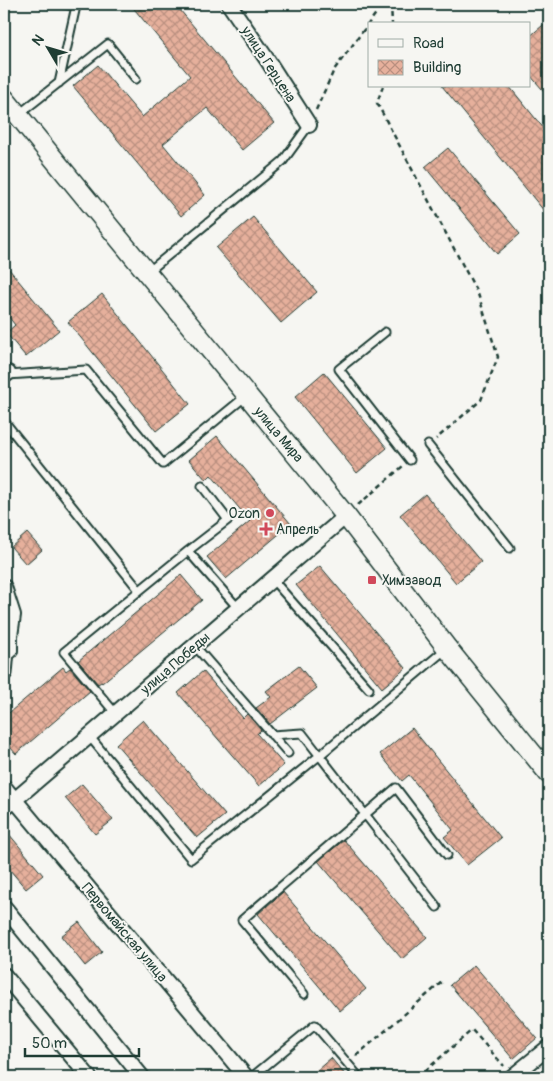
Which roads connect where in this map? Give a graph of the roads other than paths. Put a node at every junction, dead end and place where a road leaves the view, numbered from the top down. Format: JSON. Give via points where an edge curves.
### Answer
{"nodes":[{"id":1,"x":64,"y":4,"type":"edge"},
{"id":2,"x":229,"y":4,"type":"edge"},
{"id":3,"x":136,"y":78,"type":"dead end"},
{"id":4,"x":59,"y":83,"type":"junction"},
{"id":5,"x":4,"y":98,"type":"edge"},
{"id":6,"x":18,"y":115,"type":"junction"},
{"id":7,"x":309,"y":125,"type":"joint"},
{"id":8,"x":147,"y":274,"type":"junction"},
{"id":9,"x":385,"y":332,"type":"dead end"},
{"id":10,"x":5,"y":373,"type":"edge"},
{"id":11,"x":246,"y":395,"type":"junction"},
{"id":12,"x":4,"y":422,"type":"edge"},
{"id":13,"x":428,"y":445,"type":"road end"},
{"id":14,"x":410,"y":460,"type":"road end"},
{"id":15,"x":202,"y":486,"type":"dead end"},
{"id":16,"x":346,"y":516,"type":"junction"},
{"id":17,"x":510,"y":548,"type":"dead end"},
{"id":18,"x":188,"y":551,"type":"junction"},
{"id":19,"x":272,"y":579,"type":"junction"},
{"id":20,"x":4,"y":587,"type":"edge"},
{"id":21,"x":139,"y":590,"type":"junction"},
{"id":22,"x":238,"y":608,"type":"junction"},
{"id":23,"x":195,"y":646,"type":"junction"},
{"id":24,"x":447,"y":648,"type":"junction"},
{"id":25,"x":10,"y":651,"type":"joint"},
{"id":26,"x":4,"y":678,"type":"edge"},
{"id":27,"x":368,"y":689,"type":"dead end"},
{"id":28,"x":116,"y":714,"type":"junction"},
{"id":29,"x":272,"y":735,"type":"junction"},
{"id":30,"x":90,"y":737,"type":"junction"},
{"id":31,"x":288,"y":753,"type":"dead end"},
{"id":32,"x":319,"y":756,"type":"junction"},
{"id":33,"x":545,"y":761,"type":"edge"},
{"id":34,"x":4,"y":788,"type":"edge"},
{"id":35,"x":9,"y":805,"type":"edge"},
{"id":36,"x":365,"y":815,"type":"junction"},
{"id":37,"x":447,"y":854,"type":"dead end"},
{"id":38,"x":4,"y":907,"type":"edge"},
{"id":39,"x":436,"y":907,"type":"dead end"},
{"id":40,"x":4,"y":974,"type":"edge"},
{"id":41,"x":304,"y":994,"type":"dead end"},
{"id":42,"x":549,"y":1047,"type":"edge"},
{"id":43,"x":89,"y":1077,"type":"edge"},
{"id":44,"x":142,"y":1077,"type":"edge"},
{"id":45,"x":246,"y":1077,"type":"edge"},
{"id":46,"x":252,"y":1077,"type":"edge"},
{"id":47,"x":359,"y":1077,"type":"edge"},
{"id":48,"x":513,"y":1077,"type":"edge"}],
"edges":[{"from":1,"to":4,"type":"lane","via":[[76,6]]},
{"from":2,"to":7,"type":"street","name":"улица Герцена"},
{"from":3,"to":4,"type":"lane","via":[[108,44]]},
{"from":4,"to":6,"type":"lane"},
{"from":5,"to":6,"type":"main road","name":"улица Мира"},
{"from":6,"to":8,"type":"main road","name":"улица Мира"},
{"from":7,"to":8,"type":"lane","via":[[283,161]]},
{"from":8,"to":11,"type":"main road","name":"улица Мира"},
{"from":9,"to":14,"type":"lane","via":[[339,369]]},
{"from":10,"to":11,"type":"lane","via":[[86,370],[163,464]]},
{"from":11,"to":16,"type":"main road","name":"улица Мира"},
{"from":12,"to":21,"type":"lane"},
{"from":13,"to":17,"type":"lane"},
{"from":15,"to":18,"type":"lane","via":[[228,520]]},
{"from":16,"to":19,"type":"street","name":"улица Победы"},
{"from":16,"to":24,"type":"main road","name":"улица Мира"},
{"from":18,"to":21,"type":"lane"},
{"from":18,"to":22,"type":"lane"},
{"from":19,"to":22,"type":"street","name":"улица Победы"},
{"from":19,"to":27,"type":"lane"},
{"from":20,"to":25,"type":"street","via":[[13,615]]},
{"from":21,"to":28,"type":"lane","via":[[64,652]]},
{"from":22,"to":23,"type":"street","name":"улица Победы"},
{"from":23,"to":28,"type":"street","name":"улица Победы"},
{"from":23,"to":29,"type":"lane"},
{"from":24,"to":32,"type":"lane"},
{"from":24,"to":33,"type":"main road","name":"улица Мира"},
{"from":25,"to":26,"type":"lane","via":[[8,674]]},
{"from":28,"to":30,"type":"street","name":"улица Победы"},
{"from":29,"to":31,"type":"lane"},
{"from":29,"to":32,"type":"lane","via":[[302,733]]},
{"from":30,"to":32,"type":"lane","via":[[191,859]]},
{"from":30,"to":35,"type":"street","name":"улица Победы"},
{"from":32,"to":36,"type":"lane"},
{"from":34,"to":35,"type":"street","name":"Первомайская улица"},
{"from":35,"to":45,"type":"street","name":"Первомайская улица"},
{"from":36,"to":37,"type":"lane","via":[[396,788]]},
{"from":36,"to":39,"type":"lane"},
{"from":36,"to":41,"type":"lane","via":[[242,920]]},
{"from":38,"to":44,"type":"street"},
{"from":40,"to":43,"type":"street"},
{"from":42,"to":48,"type":"street"},
{"from":46,"to":47,"type":"lane","via":[[315,1025]]}]}
